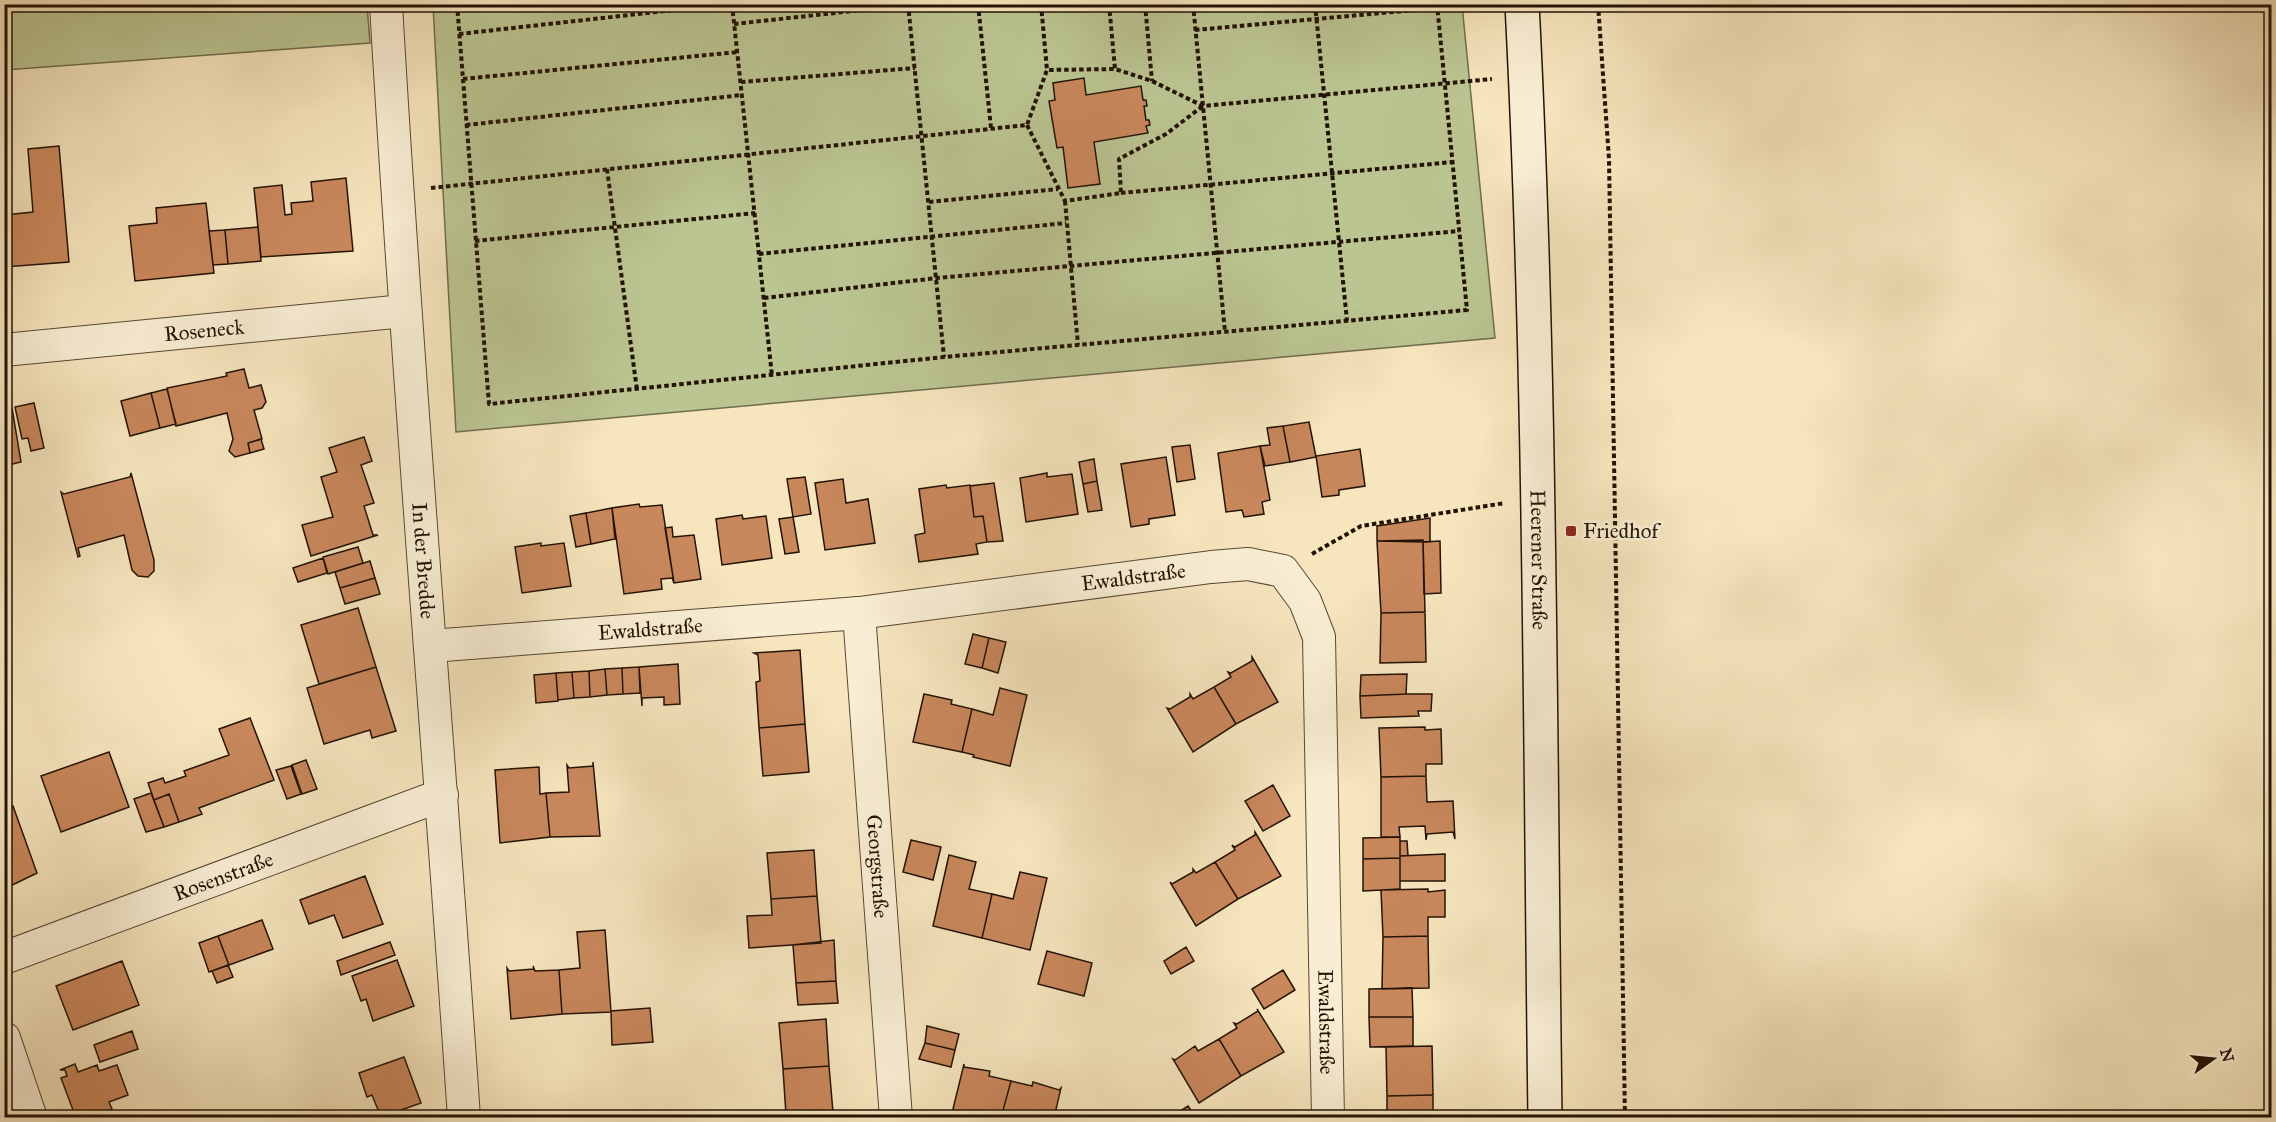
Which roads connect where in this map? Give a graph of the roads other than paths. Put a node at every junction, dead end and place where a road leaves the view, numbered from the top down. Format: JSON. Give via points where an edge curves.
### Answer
{"nodes":[{"id":1,"x":386,"y":4,"type":"edge"},
{"id":2,"x":1522,"y":4,"type":"edge"},
{"id":3,"x":404,"y":311,"type":"junction"},
{"id":4,"x":4,"y":350,"type":"edge"},
{"id":5,"x":859,"y":613,"type":"junction"},
{"id":6,"x":431,"y":646,"type":"junction"},
{"id":7,"x":442,"y":795,"type":"junction"},
{"id":8,"x":4,"y":958,"type":"edge"},
{"id":9,"x":4,"y":1038,"type":"edge"},
{"id":10,"x":31,"y":1118,"type":"edge"},
{"id":11,"x":465,"y":1118,"type":"edge"},
{"id":12,"x":896,"y":1118,"type":"edge"},
{"id":13,"x":1328,"y":1118,"type":"edge"},
{"id":14,"x":1545,"y":1118,"type":"edge"}],
"edges":[{"from":1,"to":3,"type":"street","name":"In der Bredde"},
{"from":2,"to":14,"type":"main road","name":"Heerener Straße","via":[[1537,498]]},
{"from":3,"to":4,"type":"street","name":"Roseneck"},
{"from":3,"to":6,"type":"street","name":"In der Bredde"},
{"from":5,"to":6,"type":"street","name":"Ewaldstraße"},
{"from":5,"to":12,"type":"street","name":"Georgstraße"},
{"from":5,"to":13,"type":"street","name":"Ewaldstraße","via":[[1211,567],[1248,564],[1283,571],[1305,601],[1319,637]]},
{"from":6,"to":7,"type":"street","name":"In der Bredde"},
{"from":7,"to":8,"type":"street","name":"Rosenstraße"},
{"from":7,"to":11,"type":"street","name":"In der Bredde"},
{"from":9,"to":10,"type":"street"}]}
